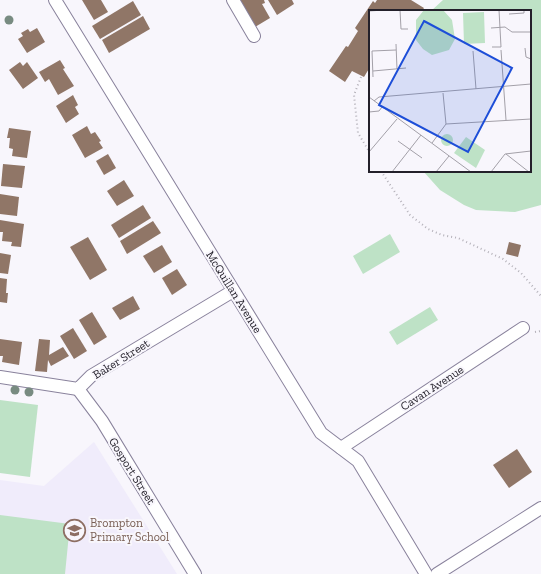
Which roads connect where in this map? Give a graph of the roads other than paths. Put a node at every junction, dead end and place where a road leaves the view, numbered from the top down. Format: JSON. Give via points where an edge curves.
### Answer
{"nodes":[{"id":1,"x":54,"y":0,"type":"edge"},
{"id":2,"x":234,"y":0,"type":"edge"},
{"id":3,"x":254,"y":36,"type":"dead end"},
{"id":4,"x":234,"y":291,"type":"junction"},
{"id":5,"x":529,"y":330,"type":"road end"},
{"id":6,"x":0,"y":377,"type":"edge"},
{"id":7,"x":78,"y":389,"type":"junction"},
{"id":8,"x":341,"y":448,"type":"junction"},
{"id":9,"x":541,"y":508,"type":"edge"},
{"id":10,"x":195,"y":574,"type":"edge"},
{"id":11,"x":426,"y":574,"type":"edge"},
{"id":12,"x":437,"y":574,"type":"edge"}],
"edges":[{"from":1,"to":4,"type":"street","name":"McQuillan Avenue"},
{"from":2,"to":3,"type":"street"},
{"from":4,"to":7,"type":"street","name":"Baker Street","via":[[91,376]]},
{"from":4,"to":8,"type":"street","name":"McQuillan Avenue","via":[[321,433]]},
{"from":5,"to":8,"type":"street","name":"Cavan Avenue"},
{"from":6,"to":7,"type":"street"},
{"from":7,"to":10,"type":"street","name":"Gosport Street","via":[[102,421]]},
{"from":8,"to":11,"type":"street","name":"McQuillan Avenue","via":[[358,461]]},
{"from":9,"to":12,"type":"street"}]}
